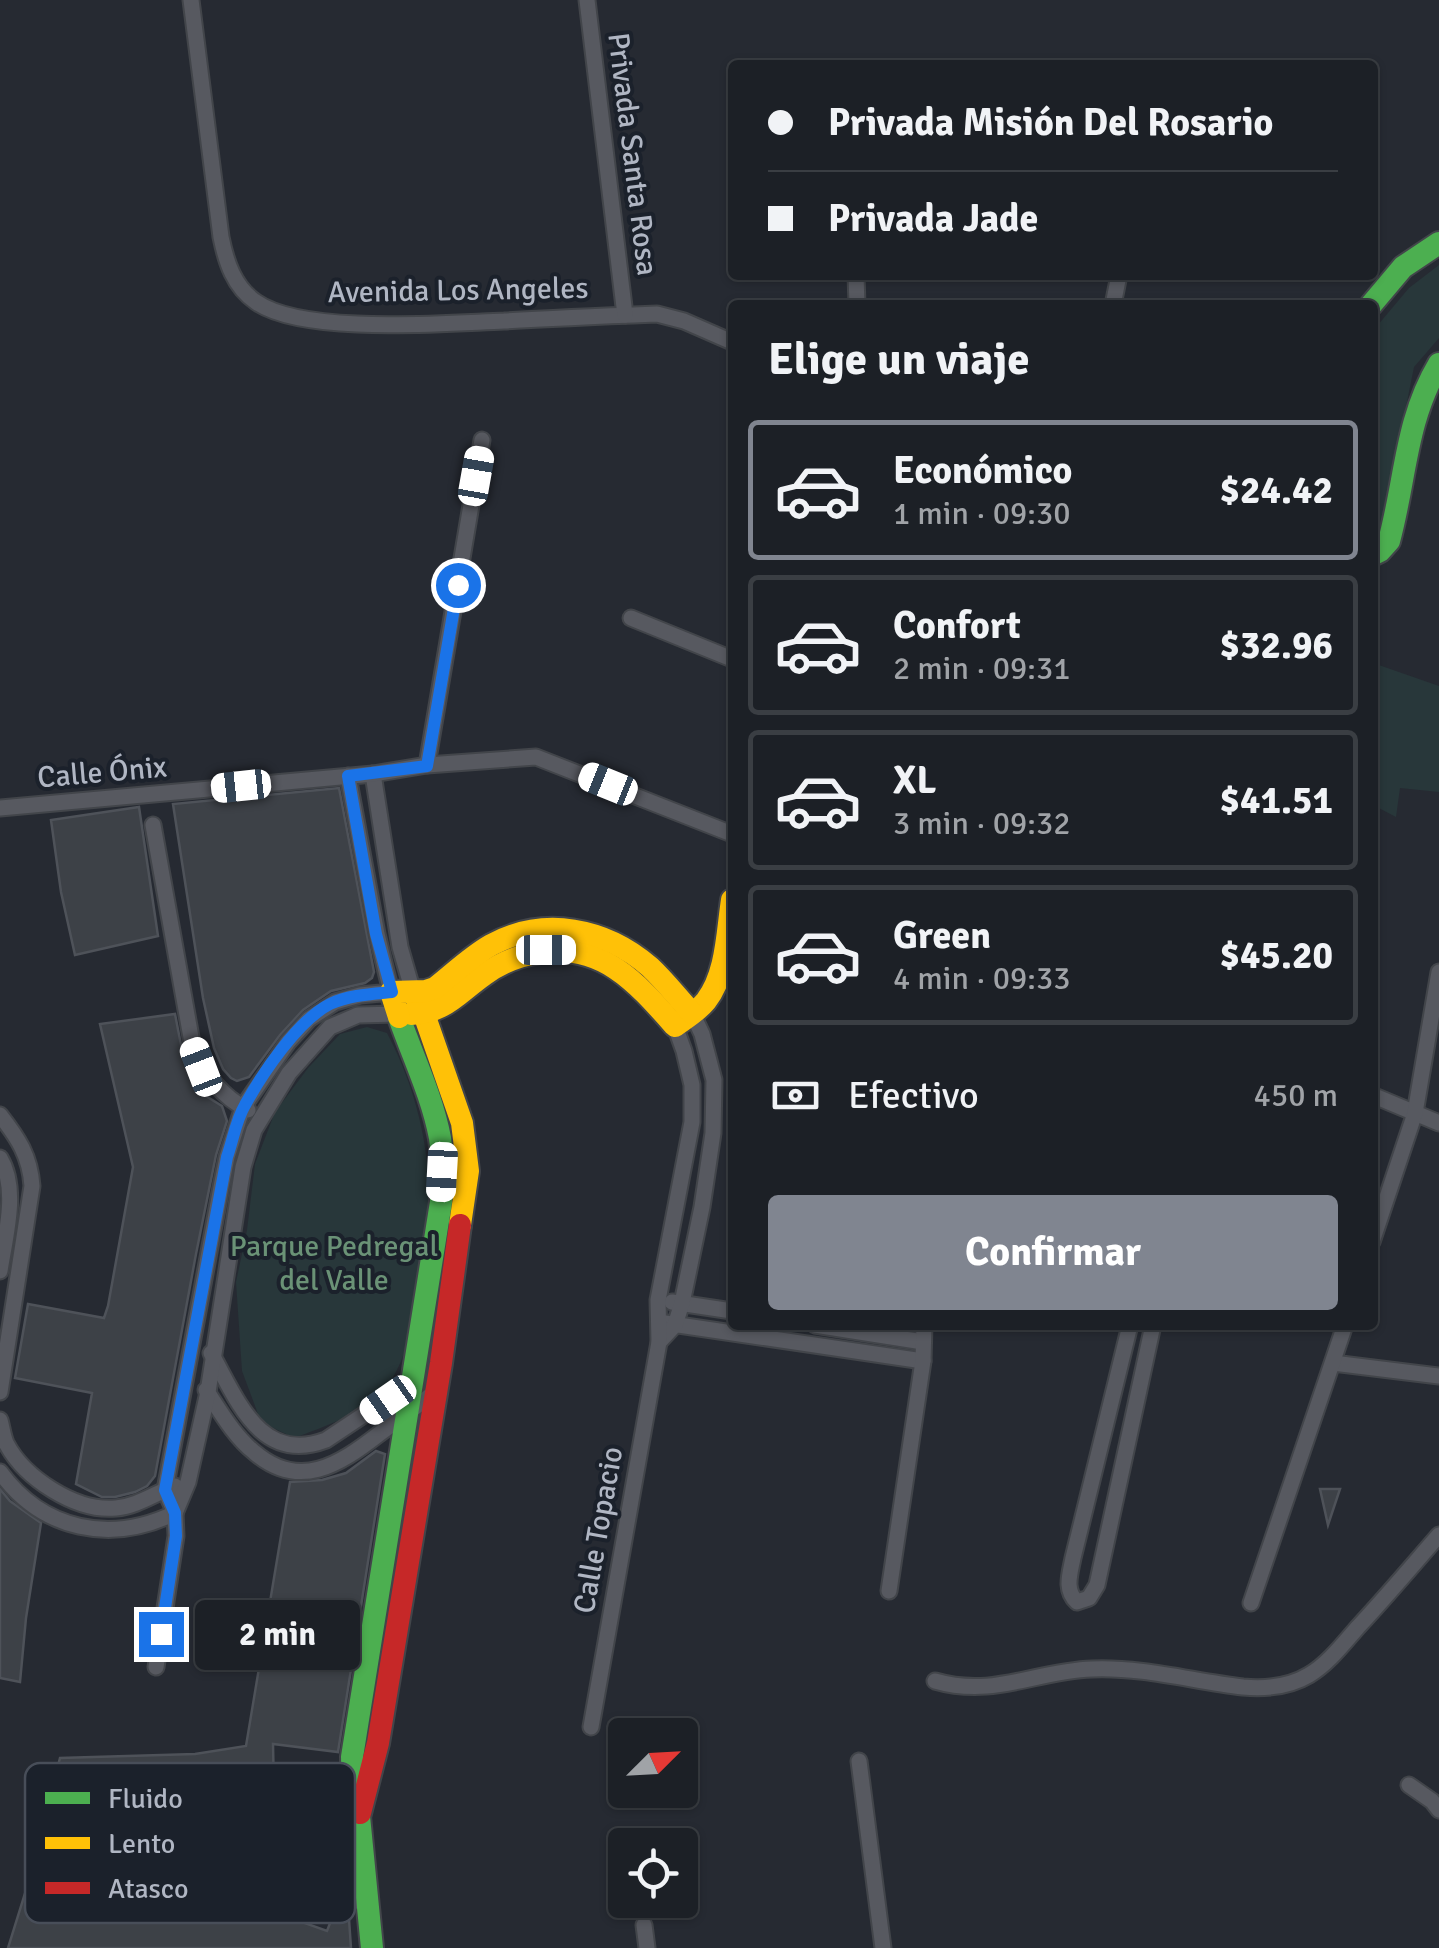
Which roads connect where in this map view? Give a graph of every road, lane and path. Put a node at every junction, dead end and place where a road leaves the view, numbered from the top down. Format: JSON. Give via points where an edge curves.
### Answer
{"nodes":[{"id":1,"x":191,"y":0,"type":"edge"},
{"id":2,"x":586,"y":0,"type":"edge"},
{"id":3,"x":1439,"y":242,"type":"edge"},
{"id":4,"x":1375,"y":300,"type":"edge"},
{"id":5,"x":626,"y":315,"type":"junction"},
{"id":6,"x":728,"y":340,"type":"edge"},
{"id":7,"x":1439,"y":364,"type":"edge"},
{"id":8,"x":482,"y":440,"type":"dead end"},
{"id":9,"x":1378,"y":552,"type":"edge"},
{"id":10,"x":631,"y":618,"type":"dead end"},
{"id":11,"x":728,"y":657,"type":"edge"},
{"id":12,"x":427,"y":766,"type":"junction"},
{"id":13,"x":373,"y":774,"type":"junction"},
{"id":14,"x":348,"y":776,"type":"junction"},
{"id":15,"x":0,"y":808,"type":"edge"},
{"id":16,"x":154,"y":825,"type":"dead end"},
{"id":17,"x":728,"y":832,"type":"edge"},
{"id":18,"x":728,"y":923,"type":"edge"},
{"id":19,"x":1439,"y":972,"type":"edge"},
{"id":20,"x":401,"y":999,"type":"junction"},
{"id":21,"x":424,"y":1014,"type":"junction"},
{"id":22,"x":684,"y":1020,"type":"junction"},
{"id":23,"x":1378,"y":1098,"type":"edge"},
{"id":24,"x":715,"y":1101,"type":"junction"},
{"id":25,"x":728,"y":1103,"type":"edge"},
{"id":26,"x":243,"y":1108,"type":"junction"},
{"id":27,"x":1415,"y":1113,"type":"junction"},
{"id":28,"x":261,"y":1115,"type":"junction"},
{"id":29,"x":0,"y":1116,"type":"edge"},
{"id":30,"x":1439,"y":1123,"type":"edge"},
{"id":31,"x":0,"y":1158,"type":"edge"},
{"id":32,"x":1378,"y":1224,"type":"edge"},
{"id":33,"x":0,"y":1270,"type":"edge"},
{"id":34,"x":658,"y":1300,"type":"junction"},
{"id":35,"x":682,"y":1303,"type":"junction"},
{"id":36,"x":728,"y":1311,"type":"edge"},
{"id":37,"x":657,"y":1322,"type":"junction"},
{"id":38,"x":195,"y":1325,"type":"junction"},
{"id":39,"x":675,"y":1325,"type":"junction"},
{"id":40,"x":924,"y":1330,"type":"edge"},
{"id":41,"x":1129,"y":1330,"type":"edge"},
{"id":42,"x":1151,"y":1330,"type":"edge"},
{"id":43,"x":1343,"y":1330,"type":"edge"},
{"id":44,"x":899,"y":1332,"type":"edge"},
{"id":45,"x":659,"y":1342,"type":"junction"},
{"id":46,"x":923,"y":1342,"type":"junction"},
{"id":47,"x":212,"y":1355,"type":"junction"},
{"id":48,"x":902,"y":1358,"type":"junction"},
{"id":49,"x":189,"y":1361,"type":"junction"},
{"id":50,"x":923,"y":1361,"type":"junction"},
{"id":51,"x":441,"y":1363,"type":"junction"},
{"id":52,"x":1333,"y":1363,"type":"junction"},
{"id":53,"x":1439,"y":1376,"type":"edge"},
{"id":54,"x":413,"y":1382,"type":"junction"},
{"id":55,"x":918,"y":1386,"type":"junction"},
{"id":56,"x":0,"y":1392,"type":"edge"},
{"id":57,"x":208,"y":1392,"type":"junction"},
{"id":58,"x":435,"y":1392,"type":"junction"},
{"id":59,"x":406,"y":1414,"type":"junction"},
{"id":60,"x":0,"y":1420,"type":"edge"},
{"id":61,"x":3,"y":1443,"type":"edge"},
{"id":62,"x":0,"y":1472,"type":"edge"},
{"id":63,"x":188,"y":1482,"type":"junction"},
{"id":64,"x":165,"y":1490,"type":"junction"},
{"id":65,"x":175,"y":1513,"type":"junction"},
{"id":66,"x":1439,"y":1536,"type":"edge"},
{"id":67,"x":889,"y":1591,"type":"dead end"},
{"id":68,"x":1252,"y":1603,"type":"dead end"},
{"id":69,"x":156,"y":1667,"type":"dead end"},
{"id":70,"x":935,"y":1681,"type":"dead end"},
{"id":71,"x":592,"y":1727,"type":"dead end"},
{"id":72,"x":859,"y":1761,"type":"dead end"},
{"id":73,"x":352,"y":1763,"type":"edge"},
{"id":74,"x":1409,"y":1785,"type":"dead end"},
{"id":75,"x":355,"y":1805,"type":"edge"},
{"id":76,"x":1439,"y":1810,"type":"edge"},
{"id":77,"x":359,"y":1816,"type":"junction"},
{"id":78,"x":355,"y":1901,"type":"edge"},
{"id":79,"x":366,"y":1901,"type":"junction"},
{"id":80,"x":644,"y":1925,"type":"dead end"},
{"id":81,"x":372,"y":1948,"type":"edge"},
{"id":82,"x":647,"y":1948,"type":"edge"},
{"id":83,"x":883,"y":1948,"type":"edge"}],
"edges":[{"from":1,"to":5,"type":"street","name":"Avenida Los Angeles","via":[[220,238],[231,273],[253,300],[292,316],[362,324]]},
{"from":2,"to":5,"type":"street","name":"Privada Santa Rosa"},
{"from":3,"to":4,"type":"street","via":[[1403,267]]},
{"from":5,"to":6,"type":"street","name":"Avenida Los Angeles","via":[[672,317]]},
{"from":7,"to":9,"type":"street","via":[[1416,408],[1389,541]]},
{"from":8,"to":12,"type":"street"},
{"from":10,"to":11,"type":"street"},
{"from":12,"to":13,"type":"street","name":"Calle Ónix"},
{"from":12,"to":17,"type":"street","name":"Calle Ónix","via":[[536,757]]},
{"from":13,"to":14,"type":"street","name":"Calle Ónix"},
{"from":13,"to":20,"type":"street","via":[[406,972]]},
{"from":14,"to":15,"type":"street","name":"Calle Ónix"},
{"from":14,"to":20,"type":"street","via":[[376,934]]},
{"from":16,"to":26,"type":"street","via":[[192,1043],[212,1082]]},
{"from":18,"to":22,"type":"street","via":[[713,991]]},
{"from":19,"to":27,"type":"street"},
{"from":20,"to":21,"type":"street"},
{"from":20,"to":22,"type":"street","via":[[435,988],[503,939],[562,927],[629,950],[656,974]]},
{"from":20,"to":26,"type":"street","via":[[360,995],[309,1018]]},
{"from":20,"to":28,"type":"street","via":[[330,1026]]},
{"from":20,"to":54,"type":"street","via":[[440,1138],[442,1172]]},
{"from":21,"to":22,"type":"street","via":[[445,1007],[511,960],[572,950],[626,974]]},
{"from":21,"to":51,"type":"street","via":[[462,1122],[468,1170]]},
{"from":22,"to":24,"type":"street","via":[[702,1034]]},
{"from":22,"to":34,"type":"street","name":"Calle Topacio","via":[[692,1122]]},
{"from":23,"to":27,"type":"street"},
{"from":24,"to":25,"type":"street"},
{"from":24,"to":35,"type":"street"},
{"from":26,"to":28,"type":"street"},
{"from":26,"to":38,"type":"street","via":[[227,1157]]},
{"from":27,"to":30,"type":"street"},
{"from":27,"to":32,"type":"street"},
{"from":28,"to":47,"type":"street","via":[[243,1167]]},
{"from":29,"to":56,"type":"street","via":[[20,1140],[32,1186]]},
{"from":31,"to":33,"type":"street","via":[[9,1195]]},
{"from":34,"to":35,"type":"street"},
{"from":34,"to":37,"type":"street","name":"Calle Topacio"},
{"from":35,"to":36,"type":"street"},
{"from":35,"to":39,"type":"street"},
{"from":37,"to":39,"type":"street"},
{"from":37,"to":45,"type":"street","name":"Calle Topacio"},
{"from":38,"to":47,"type":"street"},
{"from":38,"to":49,"type":"street"},
{"from":39,"to":45,"type":"street"},
{"from":39,"to":48,"type":"street"},
{"from":40,"to":46,"type":"street"},
{"from":41,"to":42,"type":"street","via":[[1073,1558],[1068,1588],[1077,1602],[1089,1598],[1096,1585]]},
{"from":43,"to":52,"type":"street"},
{"from":44,"to":46,"type":"street"},
{"from":44,"to":48,"type":"street"},
{"from":45,"to":71,"type":"street","name":"Calle Topacio"},
{"from":46,"to":50,"type":"street"},
{"from":47,"to":54,"type":"street","via":[[256,1428],[294,1445],[326,1440]]},
{"from":47,"to":57,"type":"street"},
{"from":48,"to":50,"type":"street"},
{"from":48,"to":55,"type":"street"},
{"from":49,"to":57,"type":"street"},
{"from":49,"to":64,"type":"street"},
{"from":50,"to":55,"type":"street"},
{"from":51,"to":54,"type":"street"},
{"from":51,"to":58,"type":"street"},
{"from":52,"to":53,"type":"street"},
{"from":52,"to":68,"type":"street"},
{"from":54,"to":59,"type":"street"},
{"from":55,"to":67,"type":"street"},
{"from":57,"to":59,"type":"street","via":[[254,1453],[295,1472],[325,1469],[350,1456]]},
{"from":57,"to":63,"type":"street"},
{"from":58,"to":59,"type":"street"},
{"from":58,"to":77,"type":"street","via":[[378,1742]]},
{"from":59,"to":73,"type":"street"},
{"from":60,"to":61,"type":"street"},
{"from":61,"to":64,"type":"street","via":[[52,1489],[100,1508],[126,1507]]},
{"from":62,"to":65,"type":"street","via":[[26,1500],[78,1526],[134,1528]]},
{"from":63,"to":64,"type":"street"},
{"from":63,"to":65,"type":"street"},
{"from":64,"to":65,"type":"street"},
{"from":65,"to":69,"type":"street"},
{"from":66,"to":70,"type":"street","via":[[1348,1638],[1312,1674],[1292,1683],[1243,1687],[1118,1668],[1070,1670],[996,1687]]},
{"from":72,"to":83,"type":"street"},
{"from":74,"to":76,"type":"street"},
{"from":75,"to":77,"type":"street"},
{"from":77,"to":79,"type":"street"},
{"from":78,"to":79,"type":"street"},
{"from":79,"to":81,"type":"street"},
{"from":80,"to":82,"type":"street"}]}
